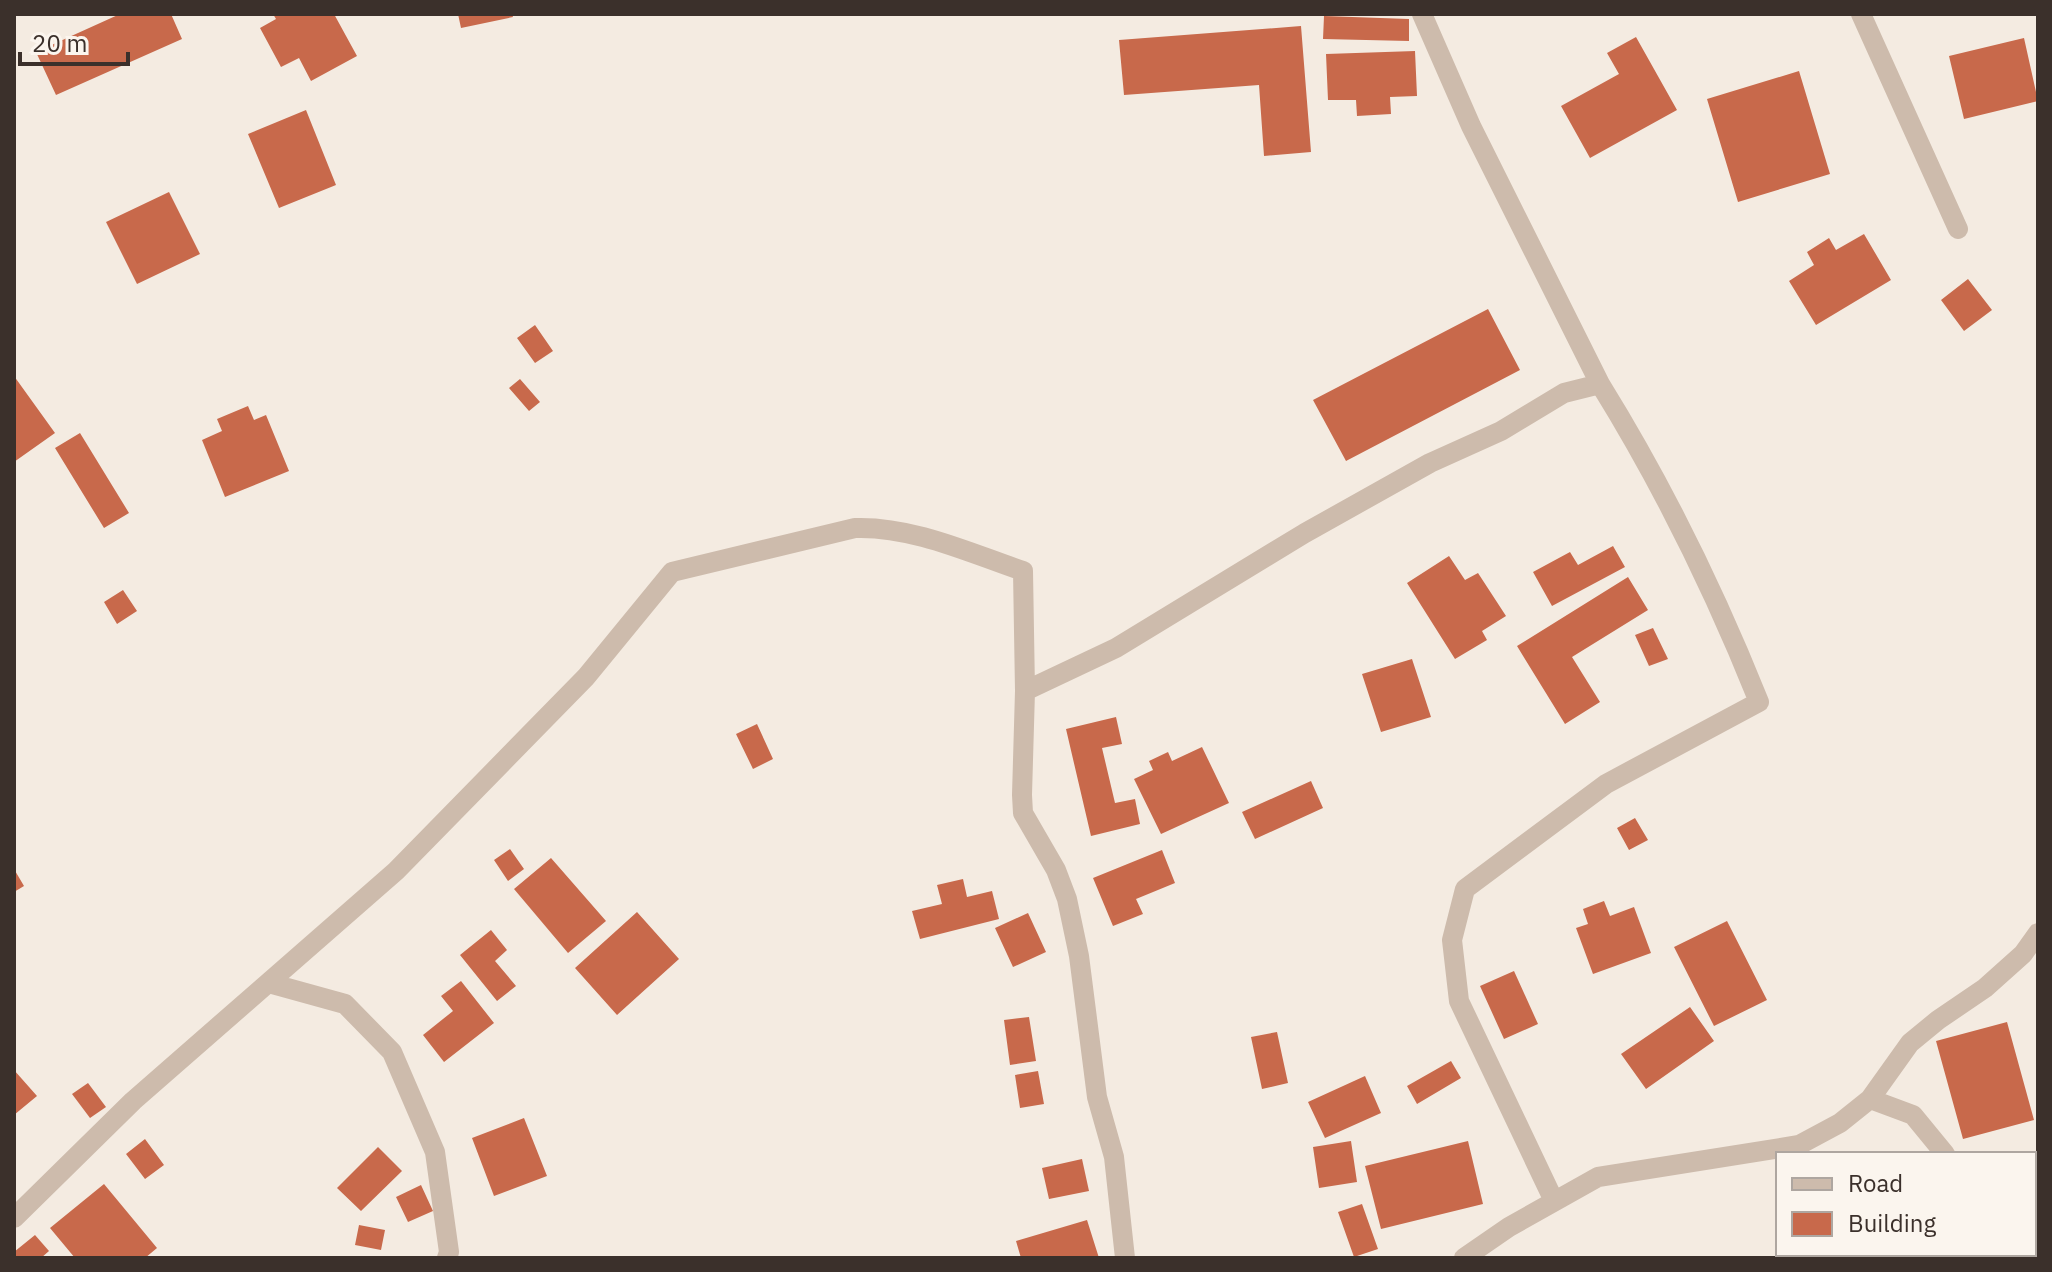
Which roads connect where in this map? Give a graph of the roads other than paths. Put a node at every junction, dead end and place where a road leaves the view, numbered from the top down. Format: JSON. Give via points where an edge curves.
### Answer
{"nodes":[{"id":1,"x":1422,"y":14,"type":"edge"},
{"id":2,"x":1861,"y":14,"type":"edge"},
{"id":3,"x":1958,"y":229,"type":"dead end"},
{"id":4,"x":1600,"y":384,"type":"junction"},
{"id":5,"x":1025,"y":691,"type":"junction"},
{"id":6,"x":2038,"y":933,"type":"edge"},
{"id":7,"x":269,"y":983,"type":"junction"},
{"id":8,"x":1870,"y":1099,"type":"junction"},
{"id":9,"x":1943,"y":1152,"type":"edge"},
{"id":10,"x":1554,"y":1201,"type":"junction"},
{"id":11,"x":14,"y":1218,"type":"edge"},
{"id":12,"x":447,"y":1258,"type":"edge"},
{"id":13,"x":1125,"y":1258,"type":"edge"},
{"id":14,"x":1464,"y":1258,"type":"edge"}],
"edges":[{"from":1,"to":4,"type":"street","via":[[1471,126]]},
{"from":2,"to":3,"type":"street"},
{"from":4,"to":5,"type":"street","via":[[1564,393],[1501,431],[1430,463],[1116,648]]},
{"from":4,"to":10,"type":"street","via":[[1727,622],[1759,702],[1606,784],[1465,889],[1452,940],[1459,1001]]},
{"from":5,"to":7,"type":"street","via":[[1023,571],[940,543],[875,527],[855,528],[672,572],[586,677],[418,848]]},
{"from":5,"to":13,"type":"street","via":[[1023,813],[1067,899],[1097,1097],[1114,1157]]},
{"from":6,"to":8,"type":"street","via":[[1985,988],[1910,1043]]},
{"from":7,"to":11,"type":"street","via":[[133,1101]]},
{"from":7,"to":12,"type":"street","via":[[345,1004],[392,1052],[435,1152]]},
{"from":8,"to":9,"type":"street","via":[[1913,1115]]},
{"from":8,"to":10,"type":"street","via":[[1799,1145],[1598,1177]]},
{"from":10,"to":14,"type":"street"}]}
